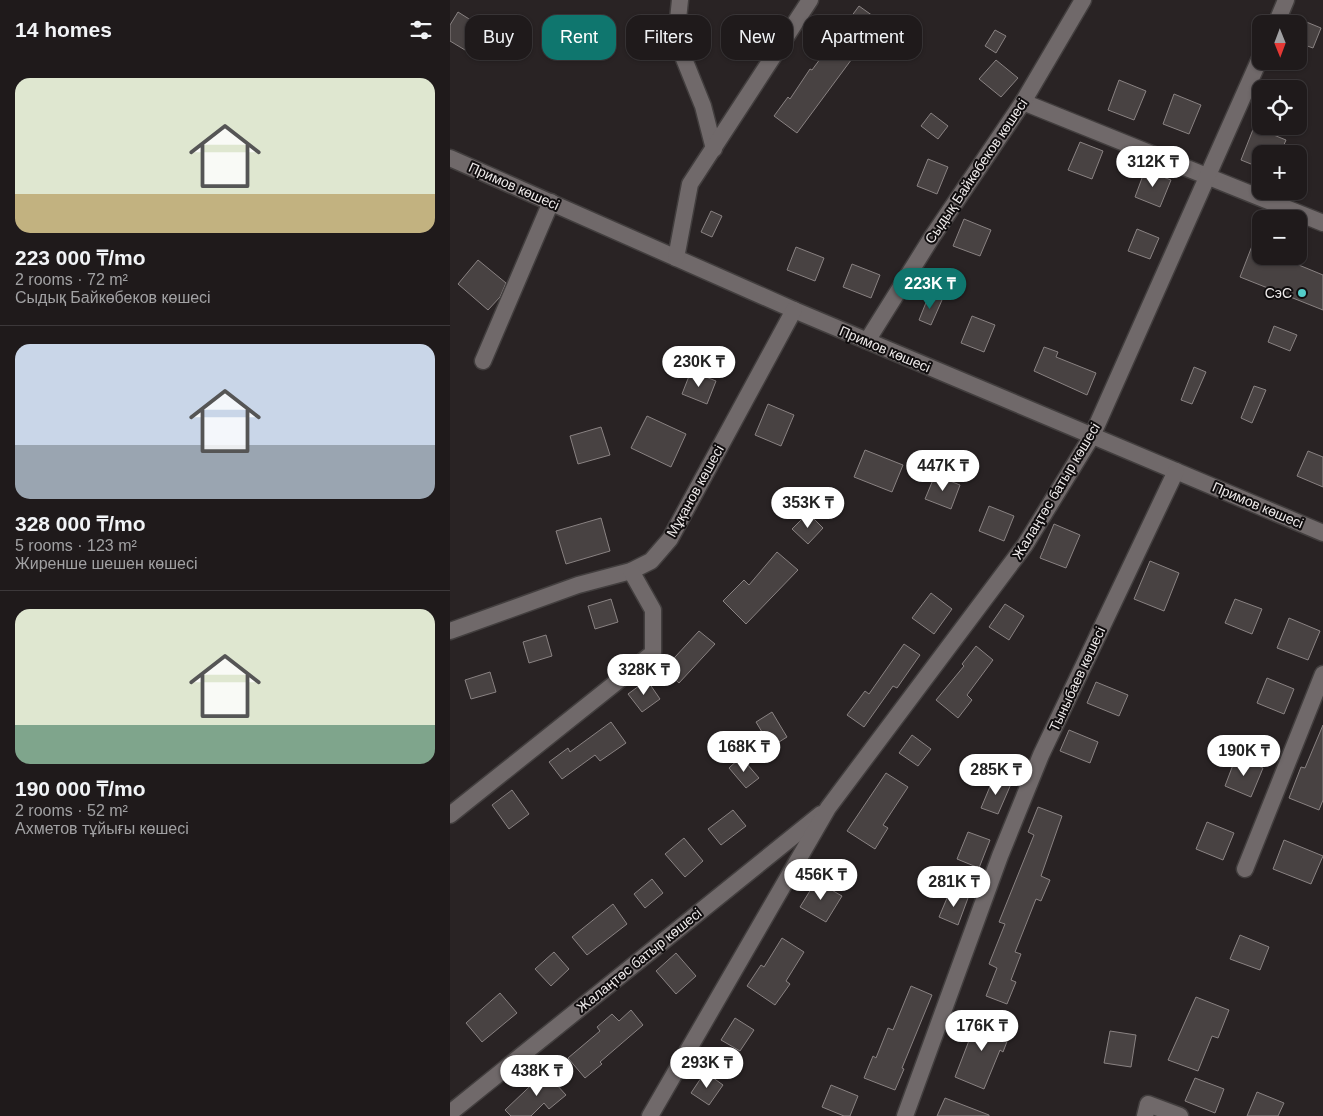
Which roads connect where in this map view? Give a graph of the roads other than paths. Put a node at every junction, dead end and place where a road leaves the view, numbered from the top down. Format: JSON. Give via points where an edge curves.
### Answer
{"nodes":[{"id":1,"x":680,"y":0,"type":"edge"},
{"id":2,"x":810,"y":0,"type":"edge"},
{"id":3,"x":1083,"y":0,"type":"edge"},
{"id":4,"x":1286,"y":0,"type":"edge"},
{"id":5,"x":1280,"y":15,"type":"edge"},
{"id":6,"x":1255,"y":70,"type":"edge"},
{"id":7,"x":1023,"y":102,"type":"junction"},
{"id":8,"x":714,"y":149,"type":"junction"},
{"id":9,"x":450,"y":158,"type":"edge"},
{"id":10,"x":1208,"y":175,"type":"junction"},
{"id":11,"x":551,"y":202,"type":"junction"},
{"id":12,"x":1323,"y":223,"type":"edge"},
{"id":13,"x":676,"y":258,"type":"junction"},
{"id":14,"x":794,"y":310,"type":"junction"},
{"id":15,"x":867,"y":341,"type":"junction"},
{"id":16,"x":482,"y":361,"type":"dead end"},
{"id":17,"x":1092,"y":436,"type":"junction"},
{"id":18,"x":1176,"y":471,"type":"junction"},
{"id":19,"x":1323,"y":533,"type":"edge"},
{"id":20,"x":631,"y":572,"type":"junction"},
{"id":21,"x":450,"y":631,"type":"edge"},
{"id":22,"x":1323,"y":674,"type":"edge"},
{"id":23,"x":828,"y":808,"type":"junction"},
{"id":24,"x":450,"y":815,"type":"edge"},
{"id":25,"x":1245,"y":869,"type":"dead end"},
{"id":26,"x":450,"y":1112,"type":"edge"},
{"id":27,"x":650,"y":1116,"type":"edge"},
{"id":28,"x":905,"y":1116,"type":"edge"},
{"id":29,"x":1145,"y":1116,"type":"edge"},
{"id":30,"x":1180,"y":1116,"type":"edge"}],
"edges":[{"from":1,"to":8,"type":"street","via":[[676,39],[703,106]]},
{"from":2,"to":8,"type":"street"},
{"from":3,"to":7,"type":"street","name":"Сыдық Байкөбеков көшесі"},
{"from":4,"to":5,"type":"street"},
{"from":6,"to":10,"type":"street","name":"Жалаңтөс батыр көшесі"},
{"from":7,"to":10,"type":"street"},
{"from":7,"to":15,"type":"street","name":"Сыдық Байкөбеков көшесі"},
{"from":8,"to":13,"type":"street","via":[[690,184]]},
{"from":9,"to":11,"type":"street","name":"Примов көшесі"},
{"from":10,"to":12,"type":"street"},
{"from":10,"to":17,"type":"street","name":"Жалаңтөс батыр көшесі"},
{"from":11,"to":13,"type":"street","name":"Примов көшесі"},
{"from":11,"to":16,"type":"street"},
{"from":13,"to":14,"type":"street","name":"Примов көшесі"},
{"from":14,"to":15,"type":"street","name":"Примов көшесі"},
{"from":14,"to":20,"type":"street","name":"Мұқанов көшесі","via":[[670,539],[651,560]]},
{"from":15,"to":17,"type":"street","name":"Примов көшесі"},
{"from":17,"to":18,"type":"street","name":"Примов көшесі"},
{"from":17,"to":23,"type":"street","name":"Жалаңтөс батыр көшесі","via":[[1026,545]]},
{"from":18,"to":19,"type":"street","name":"Примов көшесі"},
{"from":18,"to":28,"type":"street","name":"Тыныбаев көшесі","via":[[1041,754],[1000,856]]},
{"from":20,"to":21,"type":"street","name":"Мұқанов көшесі","via":[[578,585]]},
{"from":20,"to":24,"type":"street","via":[[653,610],[653,653]]},
{"from":22,"to":25,"type":"street"},
{"from":23,"to":26,"type":"street","name":"Жалаңтөс батыр көшесі"},
{"from":23,"to":27,"type":"street","name":"Жалаңтөс батыр көшесі"},
{"from":29,"to":30,"type":"street","via":[[1148,1104]]}]}
